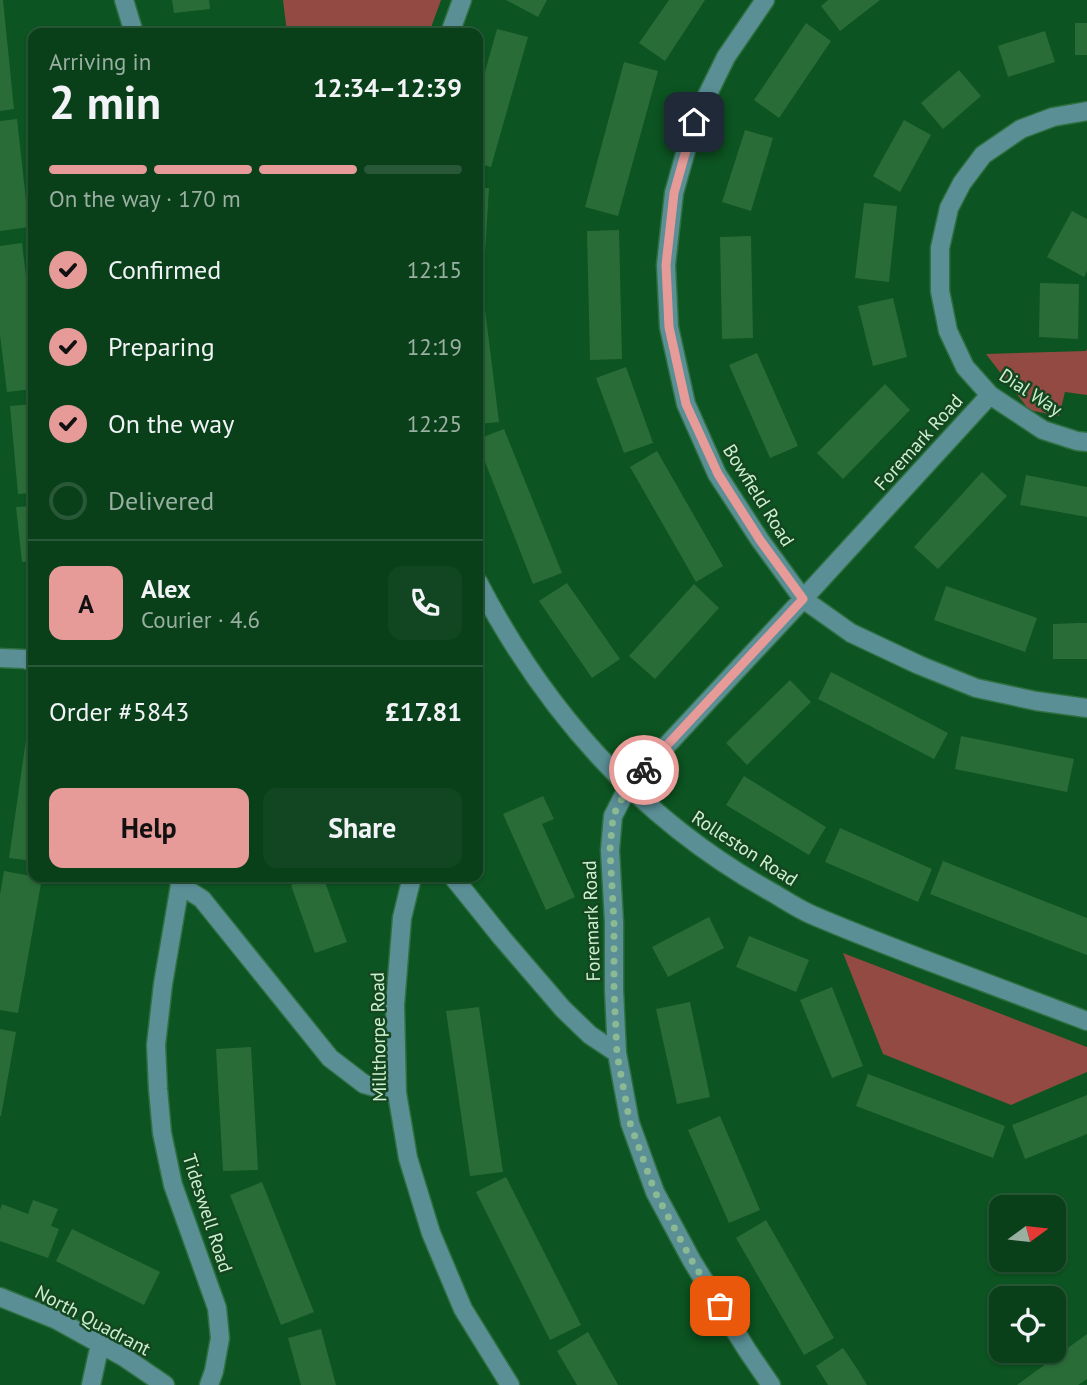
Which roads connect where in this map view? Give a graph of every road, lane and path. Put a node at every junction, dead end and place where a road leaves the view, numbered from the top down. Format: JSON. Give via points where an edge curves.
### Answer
{"nodes":[{"id":1,"x":124,"y":0,"type":"edge"},
{"id":2,"x":462,"y":0,"type":"edge"},
{"id":3,"x":765,"y":0,"type":"edge"},
{"id":4,"x":132,"y":28,"type":"edge"},
{"id":5,"x":452,"y":28,"type":"edge"},
{"id":6,"x":1087,"y":111,"type":"edge"},
{"id":7,"x":990,"y":395,"type":"junction"},
{"id":8,"x":1087,"y":442,"type":"edge"},
{"id":9,"x":483,"y":591,"type":"edge"},
{"id":10,"x":803,"y":599,"type":"junction"},
{"id":11,"x":0,"y":658,"type":"edge"},
{"id":12,"x":28,"y":660,"type":"edge"},
{"id":13,"x":1087,"y":708,"type":"edge"},
{"id":14,"x":628,"y":787,"type":"junction"},
{"id":15,"x":179,"y":882,"type":"edge"},
{"id":16,"x":180,"y":882,"type":"edge"},
{"id":17,"x":411,"y":882,"type":"edge"},
{"id":18,"x":457,"y":882,"type":"edge"},
{"id":19,"x":1087,"y":1021,"type":"edge"},
{"id":20,"x":617,"y":1054,"type":"junction"},
{"id":21,"x":397,"y":1093,"type":"junction"},
{"id":22,"x":0,"y":1297,"type":"edge"},
{"id":23,"x":100,"y":1343,"type":"junction"},
{"id":24,"x":90,"y":1385,"type":"edge"},
{"id":25,"x":165,"y":1385,"type":"edge"},
{"id":26,"x":209,"y":1385,"type":"edge"},
{"id":27,"x":510,"y":1385,"type":"edge"},
{"id":28,"x":771,"y":1385,"type":"edge"}],
"edges":[{"from":1,"to":4,"type":"street"},
{"from":2,"to":5,"type":"street"},
{"from":3,"to":10,"type":"street","name":"Bowfield Road","via":[[726,57],[694,122],[671,217],[666,265],[669,327],[686,404],[718,474]]},
{"from":6,"to":7,"type":"street","name":"Dial Way","via":[[1021,129],[984,155],[948,208],[940,248],[940,291],[948,331],[965,367]]},
{"from":7,"to":8,"type":"street","name":"Dial Way","via":[[1043,430]]},
{"from":7,"to":10,"type":"street","name":"Foremark Road"},
{"from":9,"to":14,"type":"street","name":"Rolleston Road","via":[[514,648],[556,708]]},
{"from":10,"to":13,"type":"street","name":"Bowfield Road","via":[[851,633],[976,688]]},
{"from":10,"to":14,"type":"street","name":"Foremark Road"},
{"from":11,"to":12,"type":"street"},
{"from":14,"to":19,"type":"street","name":"Rolleston Road","via":[[696,846],[808,913]]},
{"from":14,"to":20,"type":"street","name":"Foremark Road","via":[[613,816],[610,850]]},
{"from":15,"to":26,"type":"street","name":"Tideswell Road","via":[[156,1045],[158,1089],[173,1185],[217,1308],[220,1338]]},
{"from":16,"to":21,"type":"street","name":"Tideswell Road","via":[[202,899],[330,1058],[364,1084]]},
{"from":17,"to":21,"type":"street","name":"Millthorpe Road","via":[[402,918],[395,1005]]},
{"from":18,"to":20,"type":"street","via":[[563,1009]]},
{"from":20,"to":28,"type":"street","name":"Foremark Road","via":[[630,1123],[655,1192],[692,1261]]},
{"from":21,"to":27,"type":"street","name":"Millthorpe Road","via":[[408,1158],[430,1234],[463,1308]]},
{"from":22,"to":23,"type":"street","name":"North Quadrant"},
{"from":23,"to":24,"type":"street"},
{"from":23,"to":25,"type":"street","name":"North Quadrant"}]}
